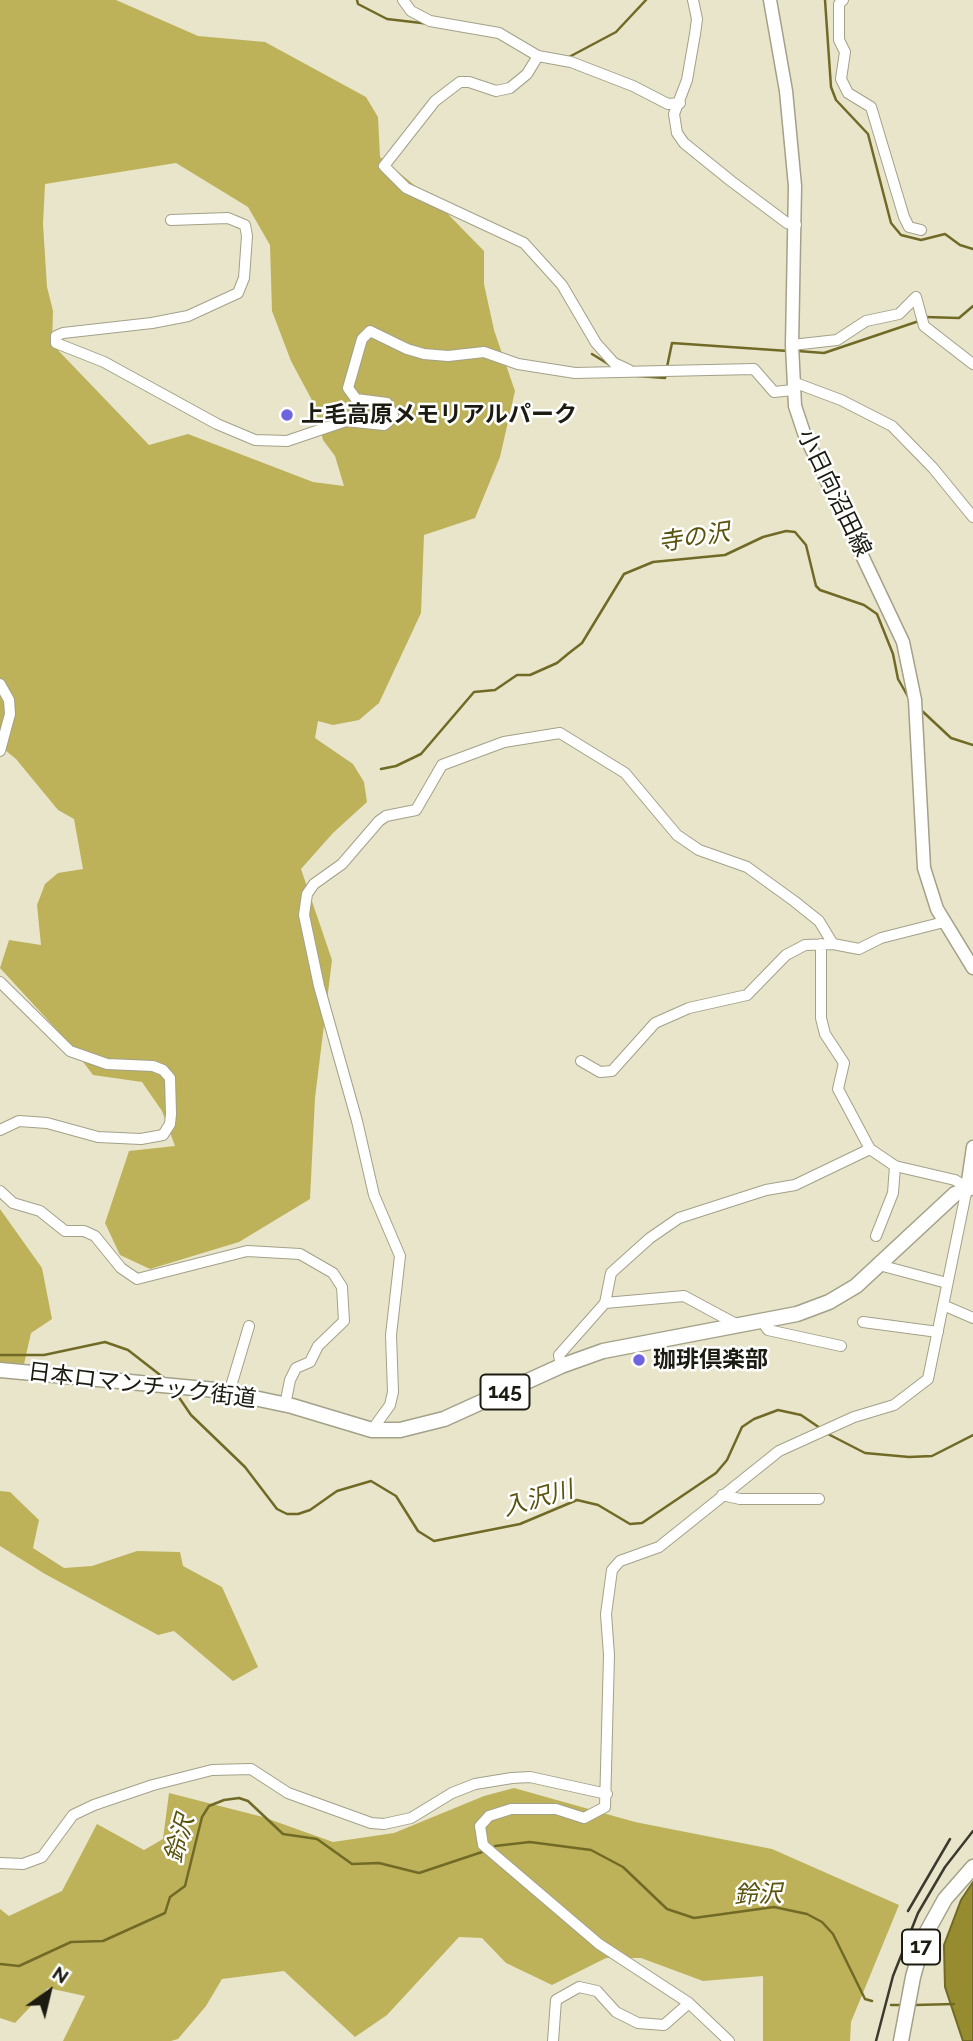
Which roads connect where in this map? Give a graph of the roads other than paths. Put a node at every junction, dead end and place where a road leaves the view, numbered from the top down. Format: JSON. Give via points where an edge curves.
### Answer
{"nodes":[{"id":1,"x":403,"y":0,"type":"edge"},
{"id":2,"x":693,"y":0,"type":"edge"},
{"id":3,"x":770,"y":0,"type":"edge"},
{"id":4,"x":843,"y":0,"type":"edge"},
{"id":5,"x":538,"y":56,"type":"junction"},
{"id":6,"x":680,"y":103,"type":"junction"},
{"id":7,"x":171,"y":220,"type":"dead end"},
{"id":8,"x":796,"y":225,"type":"junction"},
{"id":9,"x":921,"y":230,"type":"dead end"},
{"id":10,"x":792,"y":345,"type":"junction"},
{"id":11,"x":973,"y":364,"type":"edge"},
{"id":12,"x":629,"y":370,"type":"junction"},
{"id":13,"x":793,"y":386,"type":"junction"},
{"id":14,"x":973,"y":517,"type":"edge"},
{"id":15,"x":0,"y":684,"type":"edge"},
{"id":16,"x":0,"y":751,"type":"edge"},
{"id":17,"x":944,"y":922,"type":"junction"},
{"id":18,"x":821,"y":944,"type":"junction"},
{"id":19,"x":833,"y":944,"type":"junction"},
{"id":20,"x":969,"y":956,"type":"edge"},
{"id":21,"x":973,"y":968,"type":"edge"},
{"id":22,"x":0,"y":982,"type":"edge"},
{"id":23,"x":581,"y":1061,"type":"dead end"},
{"id":24,"x":0,"y":1130,"type":"edge"},
{"id":25,"x":973,"y":1147,"type":"edge"},
{"id":26,"x":870,"y":1149,"type":"junction"},
{"id":27,"x":895,"y":1166,"type":"junction"},
{"id":28,"x":970,"y":1188,"type":"edge"},
{"id":29,"x":0,"y":1191,"type":"edge"},
{"id":30,"x":876,"y":1236,"type":"dead end"},
{"id":31,"x":879,"y":1265,"type":"junction"},
{"id":32,"x":947,"y":1283,"type":"junction"},
{"id":33,"x":605,"y":1303,"type":"junction"},
{"id":34,"x":943,"y":1305,"type":"junction"},
{"id":35,"x":973,"y":1318,"type":"edge"},
{"id":36,"x":761,"y":1320,"type":"junction"},
{"id":37,"x":863,"y":1322,"type":"dead end"},
{"id":38,"x":736,"y":1324,"type":"junction"},
{"id":39,"x":249,"y":1326,"type":"dead end"},
{"id":40,"x":938,"y":1332,"type":"junction"},
{"id":41,"x":841,"y":1346,"type":"dead end"},
{"id":42,"x":561,"y":1366,"type":"junction"},
{"id":43,"x":0,"y":1370,"type":"edge"},
{"id":44,"x":229,"y":1393,"type":"junction"},
{"id":45,"x":285,"y":1405,"type":"junction"},
{"id":46,"x":372,"y":1430,"type":"junction"},
{"id":47,"x":722,"y":1495,"type":"junction"},
{"id":48,"x":819,"y":1499,"type":"dead end"},
{"id":49,"x":607,"y":1794,"type":"junction"},
{"id":50,"x":0,"y":1863,"type":"edge"},
{"id":51,"x":973,"y":1867,"type":"edge"},
{"id":52,"x":689,"y":2003,"type":"junction"},
{"id":53,"x":553,"y":2041,"type":"edge"},
{"id":54,"x":729,"y":2041,"type":"edge"},
{"id":55,"x":901,"y":2041,"type":"edge"}],
"edges":[{"from":1,"to":5,"type":"street","via":[[411,11],[430,21],[499,33]]},
{"from":2,"to":6,"type":"street","via":[[697,19]]},
{"from":3,"to":8,"type":"main road","name":"小日向沼田線","via":[[786,92]]},
{"from":4,"to":9,"type":"street","via":[[839,4],[839,40],[845,52],[841,79],[848,93],[871,107],[892,189],[909,227]]},
{"from":5,"to":6,"type":"street","via":[[571,62],[668,104]]},
{"from":5,"to":12,"type":"street","via":[[527,74],[510,88],[496,91],[460,82],[435,101],[384,166],[412,192],[524,243],[562,285],[596,343],[614,363]]},
{"from":6,"to":8,"type":"street","via":[[673,124],[684,143],[787,223]]},
{"from":7,"to":12,"type":"street","via":[[228,218],[245,225],[244,278],[238,293],[188,316],[63,333],[55,336],[56,342],[255,440],[287,440],[346,421],[384,425],[389,421],[393,415],[387,403],[356,398],[348,387],[362,339],[370,331],[424,354],[484,352],[518,364],[575,373]]},
{"from":8,"to":10,"type":"main road","name":"小日向沼田線"},
{"from":10,"to":11,"type":"street","via":[[837,340],[866,321],[899,314],[916,297],[924,326]]},
{"from":10,"to":13,"type":"main road","name":"小日向沼田線"},
{"from":12,"to":13,"type":"street","via":[[754,369],[774,392]]},
{"from":13,"to":14,"type":"street","via":[[841,400],[892,426]]},
{"from":13,"to":17,"type":"main road","name":"小日向沼田線","via":[[804,433],[904,642],[915,700],[924,868]]},
{"from":15,"to":16,"type":"street","via":[[10,714]]},
{"from":17,"to":19,"type":"street","via":[[881,938],[859,949]]},
{"from":17,"to":20,"type":"main road","name":"小日向沼田線"},
{"from":18,"to":19,"type":"street"},
{"from":18,"to":23,"type":"street","via":[[805,945],[786,955],[747,995],[666,1016],[636,1040],[612,1071],[600,1072]]},
{"from":18,"to":26,"type":"street","via":[[821,1018],[825,1034],[844,1063],[838,1089]]},
{"from":19,"to":46,"type":"street","via":[[820,921],[747,867],[699,850],[677,835],[625,773],[560,733],[504,742],[442,765],[416,810],[379,821],[342,864],[314,884],[307,894],[304,915],[319,986],[374,1195],[400,1256],[391,1335],[393,1392],[390,1405]]},
{"from":20,"to":21,"type":"main road","name":"小日向沼田線"},
{"from":22,"to":24,"type":"street","via":[[71,1051],[107,1064],[163,1070],[170,1078],[171,1114],[163,1135],[141,1139],[98,1137],[19,1121]]},
{"from":25,"to":28,"type":"main road"},
{"from":26,"to":27,"type":"street"},
{"from":26,"to":33,"type":"street","via":[[795,1185],[679,1218],[611,1273]]},
{"from":27,"to":28,"type":"street"},
{"from":27,"to":30,"type":"street","via":[[893,1193]]},
{"from":28,"to":31,"type":"highway","name":"日本ロマンチック街道","number":"145","via":[[947,1200]]},
{"from":28,"to":32,"type":"street"},
{"from":29,"to":45,"type":"street","via":[[13,1203],[40,1211],[65,1231],[95,1236],[121,1268],[137,1279],[247,1251],[300,1254],[333,1273],[342,1287],[344,1321],[318,1346],[310,1362],[296,1368]]},
{"from":31,"to":32,"type":"street"},
{"from":31,"to":36,"type":"highway","name":"日本ロマンチック街道","number":"145","via":[[829,1302]]},
{"from":32,"to":34,"type":"street"},
{"from":33,"to":38,"type":"street","via":[[684,1296]]},
{"from":33,"to":42,"type":"street","via":[[559,1355]]},
{"from":34,"to":35,"type":"street"},
{"from":34,"to":40,"type":"street"},
{"from":36,"to":38,"type":"highway","name":"日本ロマンチック街道","number":"145"},
{"from":36,"to":41,"type":"street","via":[[768,1330]]},
{"from":37,"to":40,"type":"street"},
{"from":38,"to":42,"type":"highway","name":"日本ロマンチック街道","number":"145","via":[[603,1351]]},
{"from":39,"to":44,"type":"street"},
{"from":40,"to":47,"type":"street","via":[[928,1380],[894,1405],[779,1451]]},
{"from":42,"to":46,"type":"highway","name":"日本ロマンチック街道","number":"145","via":[[444,1419],[400,1430]]},
{"from":43,"to":44,"type":"highway","name":"日本ロマンチック街道","number":"145"},
{"from":44,"to":45,"type":"highway","name":"日本ロマンチック街道","number":"145"},
{"from":45,"to":46,"type":"highway","name":"日本ロマンチック街道","number":"145"},
{"from":47,"to":48,"type":"street"},
{"from":47,"to":49,"type":"street","via":[[659,1547],[620,1561],[612,1570],[606,1614]]},
{"from":49,"to":50,"type":"street","via":[[530,1777],[513,1778],[475,1784],[411,1818],[384,1824],[288,1793],[251,1769],[212,1770],[94,1805],[74,1815],[42,1857],[23,1864]]},
{"from":49,"to":52,"type":"street","via":[[605,1807],[584,1818],[532,1807],[489,1815],[480,1826],[483,1845],[599,1944]]},
{"from":51,"to":55,"type":"highway","number":"17","via":[[945,1899],[924,1937]]},
{"from":52,"to":53,"type":"street","via":[[664,2025],[638,2023],[615,2012],[597,1991],[579,1987],[556,2000]]},
{"from":52,"to":54,"type":"street"}]}
